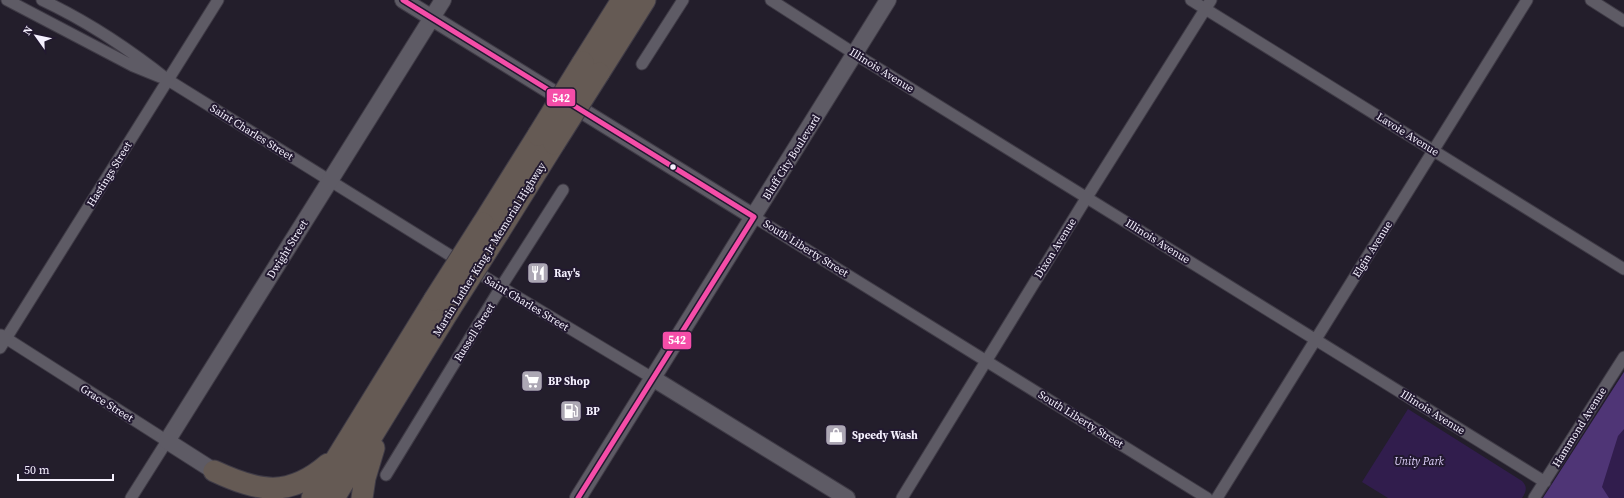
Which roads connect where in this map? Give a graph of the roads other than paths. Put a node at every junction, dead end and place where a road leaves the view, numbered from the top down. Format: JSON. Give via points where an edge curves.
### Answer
{"nodes":[{"id":1,"x":7,"y":0,"type":"edge"},
{"id":2,"x":42,"y":0,"type":"edge"},
{"id":3,"x":218,"y":0,"type":"edge"},
{"id":4,"x":403,"y":0,"type":"edge"},
{"id":5,"x":443,"y":0,"type":"edge"},
{"id":6,"x":622,"y":0,"type":"edge"},
{"id":7,"x":645,"y":0,"type":"edge"},
{"id":8,"x":683,"y":0,"type":"edge"},
{"id":9,"x":771,"y":0,"type":"edge"},
{"id":10,"x":888,"y":0,"type":"edge"},
{"id":11,"x":1191,"y":0,"type":"edge"},
{"id":12,"x":1527,"y":0,"type":"edge"},
{"id":13,"x":1591,"y":0,"type":"edge"},
{"id":14,"x":1208,"y":4,"type":"edge"},
{"id":15,"x":432,"y":18,"type":"junction"},
{"id":16,"x":1624,"y":21,"type":"edge"},
{"id":17,"x":855,"y":54,"type":"junction"},
{"id":18,"x":642,"y":64,"type":"dead end"},
{"id":19,"x":591,"y":68,"type":"junction"},
{"id":20,"x":168,"y":80,"type":"junction"},
{"id":21,"x":1434,"y":150,"type":"junction"},
{"id":22,"x":330,"y":181,"type":"junction"},
{"id":23,"x":564,"y":190,"type":"dead end"},
{"id":24,"x":1087,"y":197,"type":"junction"},
{"id":25,"x":754,"y":217,"type":"junction"},
{"id":26,"x":1624,"y":269,"type":"edge"},
{"id":27,"x":501,"y":287,"type":"junction"},
{"id":28,"x":442,"y":305,"type":"junction"},
{"id":29,"x":3,"y":337,"type":"edge"},
{"id":30,"x":1315,"y":339,"type":"junction"},
{"id":31,"x":0,"y":348,"type":"edge"},
{"id":32,"x":1624,"y":357,"type":"edge"},
{"id":33,"x":987,"y":360,"type":"junction"},
{"id":34,"x":654,"y":379,"type":"junction"},
{"id":35,"x":396,"y":399,"type":"junction"},
{"id":36,"x":167,"y":440,"type":"junction"},
{"id":37,"x":342,"y":449,"type":"junction"},
{"id":38,"x":214,"y":471,"type":"junction"},
{"id":39,"x":386,"y":475,"type":"dead end"},
{"id":40,"x":1544,"y":482,"type":"junction"},
{"id":41,"x":130,"y":498,"type":"edge"},
{"id":42,"x":234,"y":498,"type":"edge"},
{"id":43,"x":312,"y":498,"type":"edge"},
{"id":44,"x":334,"y":498,"type":"edge"},
{"id":45,"x":362,"y":498,"type":"edge"},
{"id":46,"x":578,"y":498,"type":"edge"},
{"id":47,"x":847,"y":498,"type":"edge"},
{"id":48,"x":902,"y":498,"type":"edge"},
{"id":49,"x":1207,"y":498,"type":"edge"},
{"id":50,"x":1217,"y":498,"type":"edge"},
{"id":51,"x":1534,"y":498,"type":"edge"}],
"edges":[{"from":1,"to":20,"type":"street","name":"Saint Charles Street","via":[[133,66]]},
{"from":2,"to":20,"type":"street","name":"Saint Charles Street","via":[[102,33]]},
{"from":3,"to":20,"type":"street","name":"Hastings Street"},
{"from":4,"to":15,"type":"main road","name":"South Liberty Street"},
{"from":5,"to":15,"type":"main road","name":"Dwight Street"},
{"from":6,"to":19,"type":"highway","name":"Martin Luther King Jr Memorial Highway"},
{"from":7,"to":19,"type":"highway","name":"Martin Luther King Jr Memorial Highway"},
{"from":8,"to":18,"type":"street"},
{"from":9,"to":17,"type":"street","name":"Illinois Avenue"},
{"from":10,"to":17,"type":"main road","name":"Bluff City Boulevard"},
{"from":11,"to":14,"type":"street","name":"Lavoie Avenue"},
{"from":12,"to":21,"type":"street","name":"Elgin Avenue"},
{"from":13,"to":16,"type":"street"},
{"from":14,"to":21,"type":"street","name":"Lavoie Avenue"},
{"from":14,"to":24,"type":"street","name":"Dixon Avenue"},
{"from":15,"to":22,"type":"main road","name":"Dwight Street"},
{"from":15,"to":25,"type":"main road","name":"South Liberty Street"},
{"from":17,"to":24,"type":"street","name":"Illinois Avenue"},
{"from":17,"to":25,"type":"main road","name":"Bluff City Boulevard"},
{"from":19,"to":28,"type":"highway","name":"Martin Luther King Jr Memorial Highway","bridge":true},
{"from":20,"to":22,"type":"street","name":"Saint Charles Street"},
{"from":20,"to":29,"type":"street","name":"Hastings Street"},
{"from":21,"to":26,"type":"street","name":"Lavoie Avenue"},
{"from":21,"to":30,"type":"street","name":"Elgin Avenue"},
{"from":22,"to":27,"type":"street","name":"Saint Charles Street"},
{"from":22,"to":36,"type":"main road","name":"Dwight Street"},
{"from":23,"to":27,"type":"street","name":"Russell Street"},
{"from":24,"to":30,"type":"street","name":"Illinois Avenue"},
{"from":24,"to":33,"type":"street","name":"Dixon Avenue"},
{"from":25,"to":33,"type":"street","name":"South Liberty Street"},
{"from":25,"to":34,"type":"main road","name":"Bluff City Boulevard"},
{"from":27,"to":34,"type":"street","name":"Saint Charles Street"},
{"from":27,"to":39,"type":"street","name":"Russell Street"},
{"from":28,"to":35,"type":"highway","name":"Martin Luther King Jr Memorial Highway"},
{"from":28,"to":37,"type":"highway","name":"Martin Luther King Jr Memorial Highway"},
{"from":29,"to":31,"type":"street","name":"Hastings Street"},
{"from":29,"to":36,"type":"street","name":"Grace Street"},
{"from":30,"to":40,"type":"street","name":"Illinois Avenue"},
{"from":30,"to":50,"type":"street","name":"Elgin Avenue"},
{"from":32,"to":40,"type":"street","name":"Hammond Avenue"},
{"from":33,"to":48,"type":"street","name":"Dixon Avenue"},
{"from":33,"to":49,"type":"street","name":"South Liberty Street"},
{"from":34,"to":46,"type":"main road","name":"Bluff City Boulevard"},
{"from":34,"to":47,"type":"main road","name":"Saint Charles Street"},
{"from":35,"to":44,"type":"highway","name":"Martin Luther King Jr Memorial Highway"},
{"from":35,"to":45,"type":"highway","via":[[375,446]]},
{"from":36,"to":38,"type":"main road","name":"Grace Street"},
{"from":36,"to":41,"type":"street","name":"Dwight Street"},
{"from":37,"to":38,"type":"highway","via":[[320,472],[298,486],[278,491],[258,489]]},
{"from":37,"to":43,"type":"highway","name":"Martin Luther King Jr Memorial Highway"},
{"from":38,"to":42,"type":"highway","via":[[232,490]]},
{"from":40,"to":51,"type":"street","name":"Hammond Avenue"}]}
